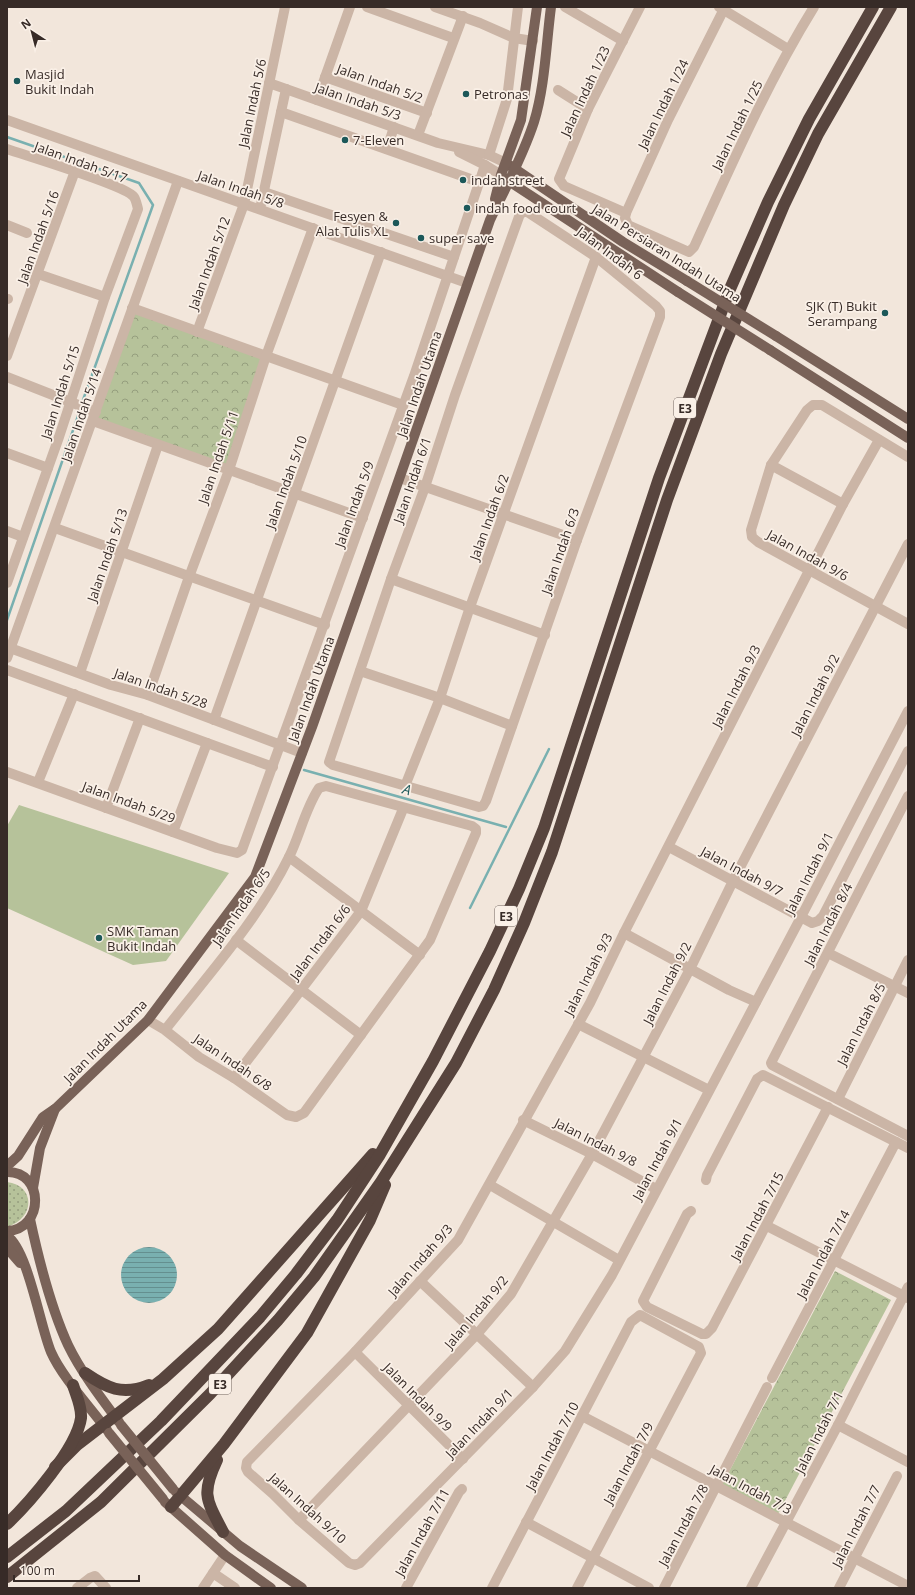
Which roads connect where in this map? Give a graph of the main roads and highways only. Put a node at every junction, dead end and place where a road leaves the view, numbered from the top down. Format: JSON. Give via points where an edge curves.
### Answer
{"nodes":[{"id":1,"x":537,"y":7,"type":"edge"},
{"id":2,"x":551,"y":7,"type":"edge"},
{"id":3,"x":873,"y":7,"type":"edge"},
{"id":4,"x":891,"y":7,"type":"edge"},
{"id":5,"x":510,"y":166,"type":"junction"},
{"id":6,"x":505,"y":178,"type":"junction"},
{"id":7,"x":908,"y":419,"type":"edge"},
{"id":8,"x":908,"y":438,"type":"edge"},
{"id":9,"x":56,"y":1108,"type":"junction"},
{"id":10,"x":389,"y":1137,"type":"junction"},
{"id":11,"x":396,"y":1158,"type":"junction"},
{"id":12,"x":7,"y":1166,"type":"edge"},
{"id":13,"x":7,"y":1172,"type":"edge"},
{"id":14,"x":33,"y":1188,"type":"junction"},
{"id":15,"x":30,"y":1219,"type":"junction"},
{"id":16,"x":7,"y":1231,"type":"edge"},
{"id":17,"x":7,"y":1236,"type":"edge"},
{"id":18,"x":7,"y":1248,"type":"edge"},
{"id":19,"x":27,"y":1273,"type":"junction"},
{"id":20,"x":85,"y":1373,"type":"junction"},
{"id":21,"x":163,"y":1380,"type":"junction"},
{"id":22,"x":73,"y":1385,"type":"junction"},
{"id":23,"x":118,"y":1420,"type":"junction"},
{"id":24,"x":106,"y":1429,"type":"junction"},
{"id":25,"x":224,"y":1444,"type":"junction"},
{"id":26,"x":55,"y":1467,"type":"junction"},
{"id":27,"x":177,"y":1492,"type":"junction"},
{"id":28,"x":167,"y":1503,"type":"junction"},
{"id":29,"x":7,"y":1524,"type":"edge"},
{"id":30,"x":223,"y":1532,"type":"junction"},
{"id":31,"x":7,"y":1557,"type":"edge"},
{"id":32,"x":7,"y":1577,"type":"edge"},
{"id":33,"x":271,"y":1588,"type":"edge"},
{"id":34,"x":302,"y":1588,"type":"edge"}],
"edges":[{"from":1,"to":5,"type":"main road","via":[[521,120]]},
{"from":2,"to":5,"type":"main road","via":[[534,122]]},
{"from":3,"to":10,"type":"highway","number":"E3","via":[[809,119],[768,202],[730,289],[659,478],[568,758],[544,828],[519,889],[458,1015]]},
{"from":4,"to":11,"type":"highway","number":"E3","via":[[822,128],[787,198],[721,354],[667,500],[562,825],[524,923],[494,990],[456,1063]]},
{"from":5,"to":6,"type":"main road","name":"Jalan Indah Utama"},
{"from":5,"to":7,"type":"main road","name":"Jalan Persiaran Indah Utama","bridge":true,"via":[[623,242]]},
{"from":6,"to":8,"type":"main road","name":"Jalan Persiaran Indah Utama","bridge":true,"via":[[678,292]]},
{"from":6,"to":9,"type":"main road","name":"Jalan Indah Utama","via":[[302,753],[255,877],[148,1020]]},
{"from":9,"to":12,"type":"main road","name":"Jalan Indah Utama","via":[[42,1117],[18,1156]]},
{"from":9,"to":14,"type":"main road","via":[[40,1148]]},
{"from":10,"to":21,"type":"highway","via":[[218,1329]]},
{"from":10,"to":31,"type":"highway","number":"E3","via":[[337,1220],[260,1317],[161,1421],[66,1511]]},
{"from":11,"to":25,"type":"highway","via":[[370,1220],[307,1333]]},
{"from":11,"to":32,"type":"highway","number":"E3","via":[[314,1276],[278,1320],[210,1394],[101,1502]]},
{"from":13,"to":14,"type":"main road","via":[[19,1174]]},
{"from":14,"to":15,"type":"main road","via":[[36,1204]]},
{"from":15,"to":16,"type":"main road","via":[[17,1229]]},
{"from":15,"to":20,"type":"main road","via":[[38,1255],[58,1318],[68,1346]]},
{"from":17,"to":19,"type":"main road","via":[[17,1246]]},
{"from":18,"to":19,"type":"main road"},
{"from":19,"to":22,"type":"main road","via":[[52,1354]]},
{"from":20,"to":21,"type":"highway","via":[[104,1386],[118,1390],[137,1390]]},
{"from":20,"to":23,"type":"main road"},
{"from":21,"to":23,"type":"highway"},
{"from":22,"to":24,"type":"main road"},
{"from":22,"to":26,"type":"highway","via":[[81,1418],[75,1438]]},
{"from":23,"to":24,"type":"highway"},
{"from":23,"to":27,"type":"main road","bridge":true},
{"from":24,"to":26,"type":"highway","via":[[77,1445]]},
{"from":24,"to":28,"type":"main road","bridge":true},
{"from":25,"to":27,"type":"highway"},
{"from":25,"to":30,"type":"highway","via":[[207,1480],[206,1494]]},
{"from":26,"to":29,"type":"highway","via":[[23,1509]]},
{"from":27,"to":28,"type":"highway"},
{"from":27,"to":30,"type":"main road"},
{"from":28,"to":33,"type":"main road","via":[[225,1554]]},
{"from":30,"to":34,"type":"main road"}]}
